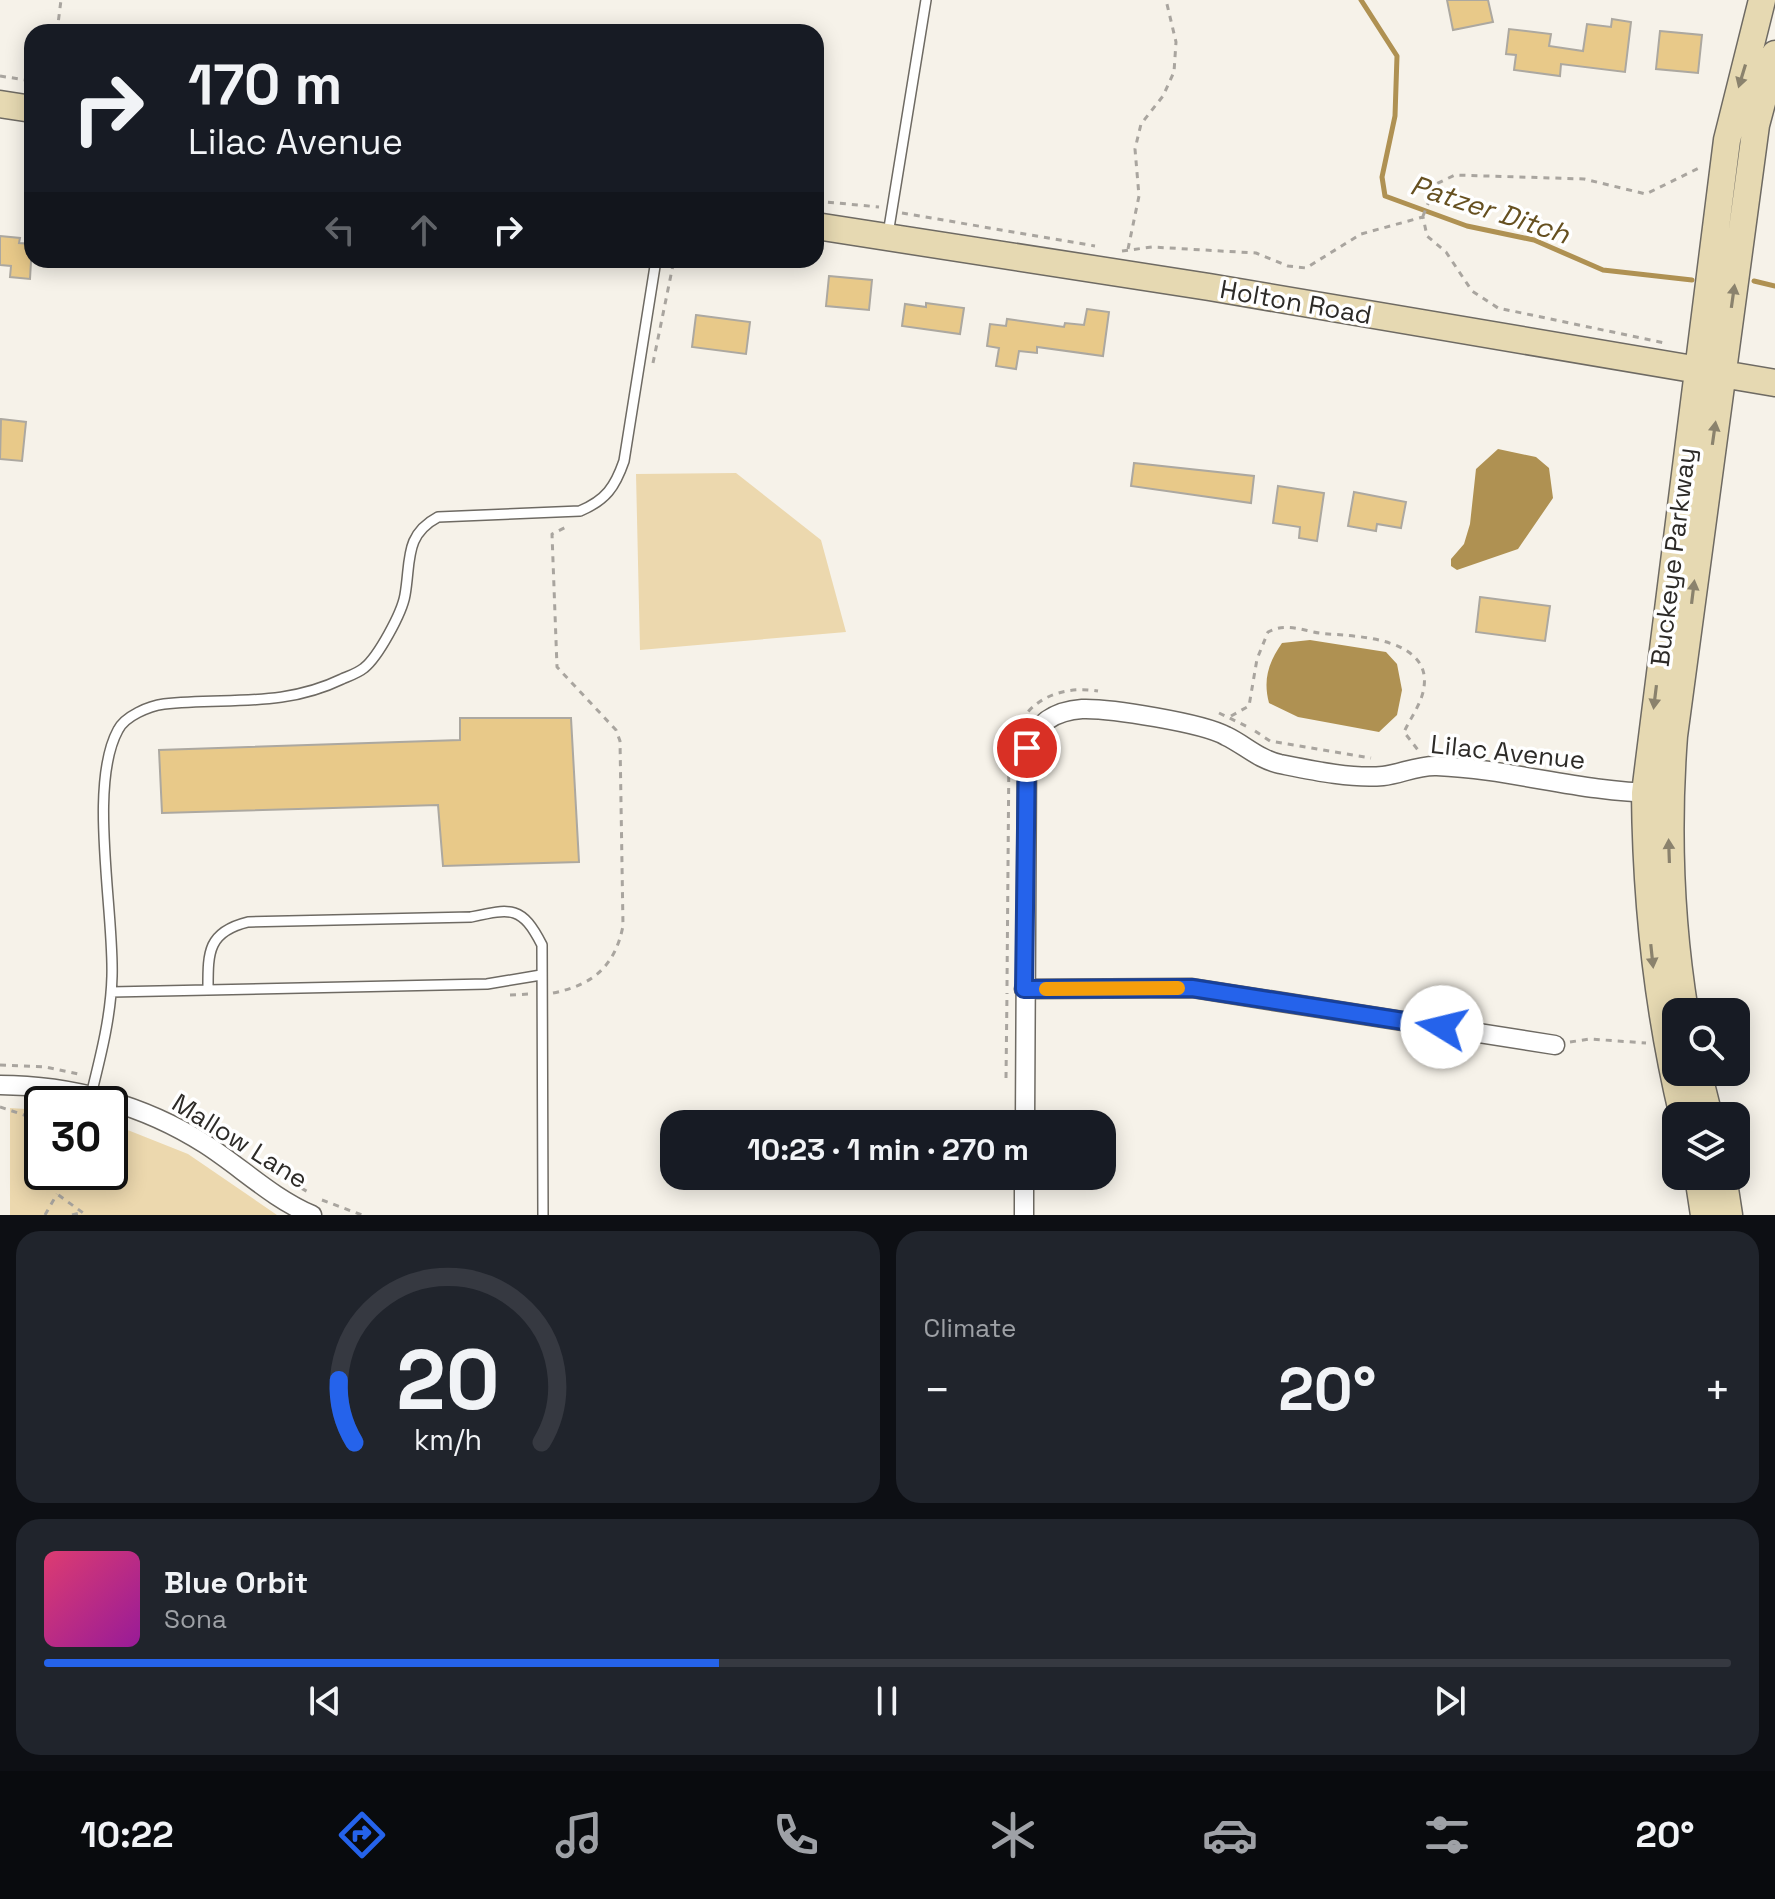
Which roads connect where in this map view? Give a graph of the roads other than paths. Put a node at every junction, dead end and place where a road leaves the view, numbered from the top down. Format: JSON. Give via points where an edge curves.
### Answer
{"nodes":[{"id":1,"x":926,"y":0,"type":"edge"},
{"id":2,"x":1762,"y":0,"type":"edge"},
{"id":3,"x":1775,"y":54,"type":"edge"},
{"id":4,"x":0,"y":104,"type":"edge"},
{"id":5,"x":24,"y":108,"type":"edge"},
{"id":6,"x":824,"y":227,"type":"edge"},
{"id":7,"x":888,"y":237,"type":"junction"},
{"id":8,"x":655,"y":268,"type":"edge"},
{"id":9,"x":1701,"y":370,"type":"junction"},
{"id":10,"x":1775,"y":383,"type":"edge"},
{"id":11,"x":1657,"y":793,"type":"junction"},
{"id":12,"x":541,"y":975,"type":"junction"},
{"id":13,"x":1024,"y":989,"type":"junction"},
{"id":14,"x":208,"y":990,"type":"junction"},
{"id":15,"x":111,"y":992,"type":"junction"},
{"id":16,"x":1683,"y":998,"type":"edge"},
{"id":17,"x":1555,"y":1045,"type":"road end"},
{"id":18,"x":0,"y":1085,"type":"edge"},
{"id":19,"x":93,"y":1086,"type":"edge"},
{"id":20,"x":24,"y":1088,"type":"edge"},
{"id":21,"x":1680,"y":1102,"type":"edge"},
{"id":22,"x":128,"y":1107,"type":"edge"},
{"id":23,"x":1025,"y":1110,"type":"edge"},
{"id":24,"x":1024,"y":1190,"type":"edge"},
{"id":25,"x":1700,"y":1190,"type":"edge"},
{"id":26,"x":1725,"y":1190,"type":"edge"},
{"id":27,"x":312,"y":1215,"type":"edge"},
{"id":28,"x":543,"y":1215,"type":"edge"},
{"id":29,"x":1024,"y":1215,"type":"edge"},
{"id":30,"x":1704,"y":1215,"type":"edge"},
{"id":31,"x":1729,"y":1215,"type":"edge"}],
"edges":[{"from":1,"to":7,"type":"lane"},
{"from":2,"to":9,"type":"street","name":"Buckeye Parkway","one_way":true,"via":[[1727,140]]},
{"from":9,"to":3,"type":"street","name":"Buckeye Parkway","one_way":true},
{"from":4,"to":5,"type":"street"},
{"from":6,"to":7,"type":"street","name":"Holton Road"},
{"from":7,"to":9,"type":"street","name":"Holton Road"},
{"from":8,"to":15,"type":"lane","via":[[624,461],[611,492],[599,503],[580,511],[438,517],[415,536],[404,599],[365,668],[311,694],[269,701],[161,704],[126,719],[119,728],[107,755]]},
{"from":9,"to":10,"type":"street","name":"Holton Road"},
{"from":9,"to":11,"type":"street","name":"Buckeye Parkway"},
{"from":11,"to":13,"type":"street","name":"Lilac Avenue","via":[[1436,766],[1381,776],[1352,774],[1258,757],[1226,736],[1195,726],[1087,709],[1054,715],[1040,723],[1027,748]]},
{"from":16,"to":11,"type":"street","name":"Buckeye Parkway","one_way":true},
{"from":11,"to":21,"type":"street","name":"Buckeye Parkway","one_way":true,"via":[[1645,876],[1653,965]]},
{"from":12,"to":14,"type":"lane","via":[[487,984]]},
{"from":12,"to":14,"type":"lane","via":[[542,945],[529,920],[507,909],[471,917],[248,922],[227,927],[212,943]]},
{"from":12,"to":28,"type":"lane"},
{"from":13,"to":17,"type":"street","via":[[1192,988]]},
{"from":13,"to":23,"type":"street","name":"Lilac Avenue"},
{"from":14,"to":15,"type":"lane"},
{"from":15,"to":19,"type":"lane"},
{"from":18,"to":20,"type":"street","name":"Mallow Lane"},
{"from":22,"to":27,"type":"street","name":"Mallow Lane","via":[[192,1137]]},
{"from":24,"to":29,"type":"street"},
{"from":25,"to":30,"type":"street"},
{"from":26,"to":31,"type":"street"}]}
